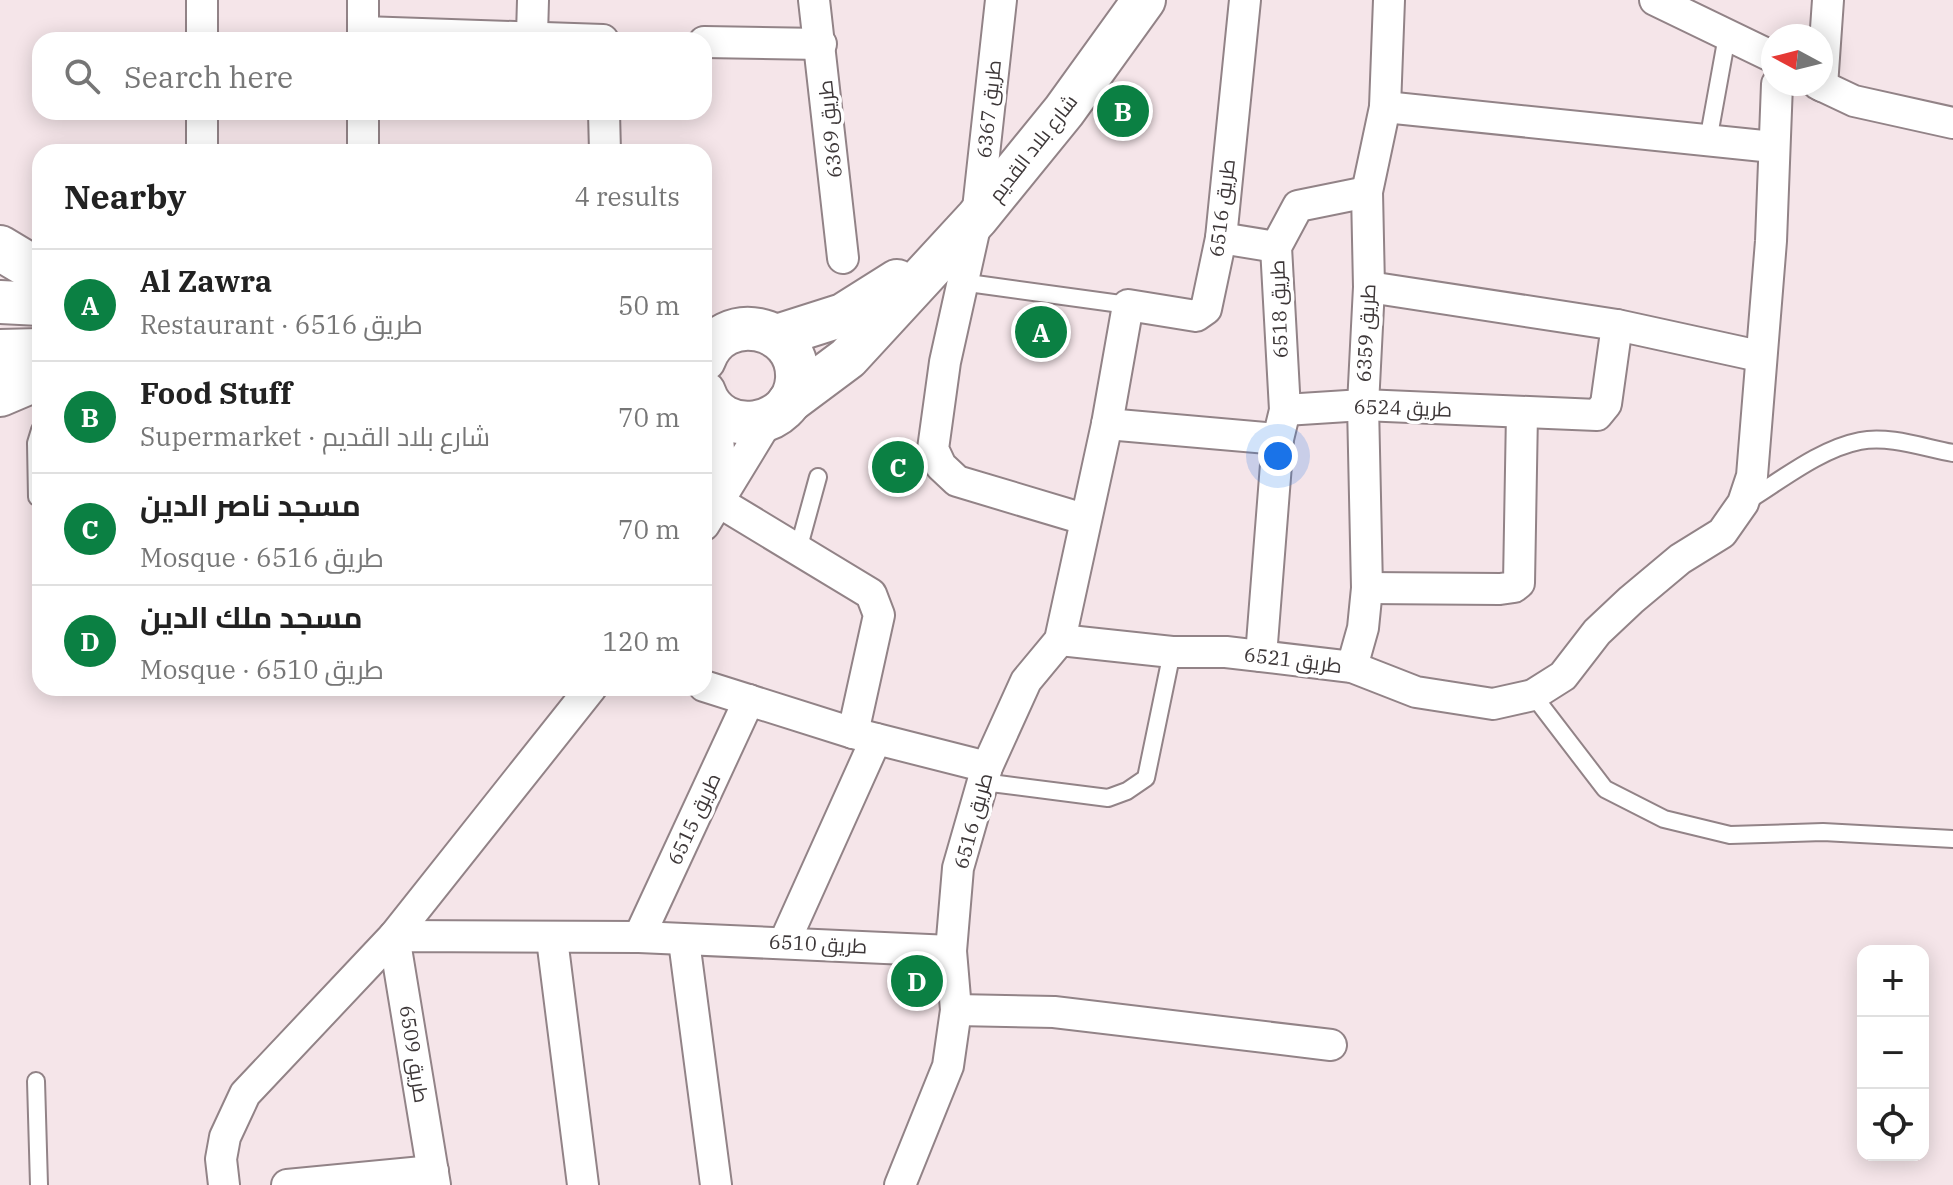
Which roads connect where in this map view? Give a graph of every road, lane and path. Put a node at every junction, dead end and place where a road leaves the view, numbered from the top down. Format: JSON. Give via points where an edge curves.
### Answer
{"nodes":[{"id":1,"x":202,"y":0,"type":"edge"},
{"id":2,"x":363,"y":0,"type":"edge"},
{"id":3,"x":533,"y":0,"type":"edge"},
{"id":4,"x":814,"y":0,"type":"edge"},
{"id":5,"x":1001,"y":0,"type":"edge"},
{"id":6,"x":1144,"y":0,"type":"edge"},
{"id":7,"x":1245,"y":0,"type":"edge"},
{"id":8,"x":1389,"y":0,"type":"edge"},
{"id":9,"x":1655,"y":0,"type":"edge"},
{"id":10,"x":1828,"y":0,"type":"edge"},
{"id":11,"x":1826,"y":24,"type":"edge"},
{"id":12,"x":202,"y":32,"type":"edge"},
{"id":13,"x":363,"y":32,"type":"edge"},
{"id":14,"x":532,"y":32,"type":"edge"},
{"id":15,"x":1727,"y":36,"type":"junction"},
{"id":16,"x":712,"y":42,"type":"edge"},
{"id":17,"x":821,"y":44,"type":"junction"},
{"id":18,"x":1761,"y":52,"type":"edge"},
{"id":19,"x":1833,"y":91,"type":"edge"},
{"id":20,"x":1776,"y":96,"type":"edge"},
{"id":21,"x":1385,"y":107,"type":"junction"},
{"id":22,"x":202,"y":120,"type":"edge"},
{"id":23,"x":363,"y":120,"type":"edge"},
{"id":24,"x":604,"y":120,"type":"edge"},
{"id":25,"x":1953,"y":123,"type":"edge"},
{"id":26,"x":1708,"y":141,"type":"junction"},
{"id":27,"x":202,"y":144,"type":"edge"},
{"id":28,"x":363,"y":144,"type":"edge"},
{"id":29,"x":605,"y":144,"type":"edge"},
{"id":30,"x":1773,"y":147,"type":"junction"},
{"id":31,"x":1367,"y":192,"type":"junction"},
{"id":32,"x":977,"y":218,"type":"junction"},
{"id":33,"x":1221,"y":238,"type":"junction"},
{"id":34,"x":1276,"y":247,"type":"junction"},
{"id":35,"x":0,"y":248,"type":"edge"},
{"id":36,"x":843,"y":258,"type":"dead end"},
{"id":37,"x":32,"y":267,"type":"edge"},
{"id":38,"x":961,"y":282,"type":"junction"},
{"id":39,"x":1369,"y":287,"type":"junction"},
{"id":40,"x":0,"y":302,"type":"edge"},
{"id":41,"x":32,"y":304,"type":"edge"},
{"id":42,"x":1128,"y":305,"type":"junction"},
{"id":43,"x":1617,"y":325,"type":"junction"},
{"id":44,"x":740,"y":327,"type":"edge"},
{"id":45,"x":32,"y":350,"type":"edge"},
{"id":46,"x":0,"y":351,"type":"edge"},
{"id":47,"x":712,"y":356,"type":"edge"},
{"id":48,"x":1759,"y":356,"type":"junction"},
{"id":49,"x":32,"y":380,"type":"edge"},
{"id":50,"x":0,"y":394,"type":"edge"},
{"id":51,"x":712,"y":396,"type":"edge"},
{"id":52,"x":1363,"y":405,"type":"junction"},
{"id":53,"x":778,"y":411,"type":"junction"},
{"id":54,"x":1522,"y":413,"type":"junction"},
{"id":55,"x":712,"y":419,"type":"edge"},
{"id":56,"x":1107,"y":424,"type":"junction"},
{"id":57,"x":1281,"y":425,"type":"junction"},
{"id":58,"x":1953,"y":453,"type":"edge"},
{"id":59,"x":818,"y":477,"type":"dead end"},
{"id":60,"x":1743,"y":503,"type":"junction"},
{"id":61,"x":712,"y":510,"type":"edge"},
{"id":62,"x":712,"y":512,"type":"edge"},
{"id":63,"x":712,"y":514,"type":"edge"},
{"id":64,"x":1084,"y":519,"type":"junction"},
{"id":65,"x":798,"y":550,"type":"junction"},
{"id":66,"x":1367,"y":588,"type":"junction"},
{"id":67,"x":1060,"y":640,"type":"junction"},
{"id":68,"x":1172,"y":652,"type":"junction"},
{"id":69,"x":1261,"y":656,"type":"junction"},
{"id":70,"x":1352,"y":667,"type":"junction"},
{"id":71,"x":712,"y":688,"type":"edge"},
{"id":72,"x":1533,"y":695,"type":"junction"},
{"id":73,"x":585,"y":696,"type":"edge"},
{"id":74,"x":749,"y":700,"type":"junction"},
{"id":75,"x":864,"y":736,"type":"junction"},
{"id":76,"x":985,"y":775,"type":"junction"},
{"id":77,"x":1953,"y":839,"type":"edge"},
{"id":78,"x":394,"y":936,"type":"junction"},
{"id":79,"x":639,"y":937,"type":"junction"},
{"id":80,"x":552,"y":939,"type":"junction"},
{"id":81,"x":684,"y":941,"type":"junction"},
{"id":82,"x":785,"y":941,"type":"junction"},
{"id":83,"x":951,"y":951,"type":"junction"},
{"id":84,"x":956,"y":1010,"type":"junction"},
{"id":85,"x":1331,"y":1045,"type":"dead end"},
{"id":86,"x":36,"y":1081,"type":"dead end"},
{"id":87,"x":222,"y":1172,"type":"edge"},
{"id":88,"x":434,"y":1178,"type":"edge"},
{"id":89,"x":39,"y":1185,"type":"edge"},
{"id":90,"x":287,"y":1185,"type":"edge"},
{"id":91,"x":583,"y":1185,"type":"edge"},
{"id":92,"x":716,"y":1185,"type":"edge"},
{"id":93,"x":900,"y":1185,"type":"edge"}],
"edges":[{"from":1,"to":12,"type":"street"},
{"from":2,"to":13,"type":"street"},
{"from":3,"to":14,"type":"street"},
{"from":4,"to":17,"type":"street","name":"طريق 6369"},
{"from":5,"to":32,"type":"street","name":"طريق 6367"},
{"from":6,"to":32,"type":"street","name":"شارع بلاد القديم"},
{"from":7,"to":33,"type":"street","name":"طريق 6516"},
{"from":8,"to":21,"type":"street","name":"طريق 6359"},
{"from":9,"to":15,"type":"street"},
{"from":10,"to":11,"type":"street"},
{"from":15,"to":18,"type":"street"},
{"from":15,"to":26,"type":"lane"},
{"from":16,"to":17,"type":"street"},
{"from":17,"to":36,"type":"street","name":"طريق 6369"},
{"from":19,"to":25,"type":"street","via":[[1854,101]]},
{"from":20,"to":30,"type":"street"},
{"from":21,"to":26,"type":"street"},
{"from":21,"to":31,"type":"street","name":"طريق 6359"},
{"from":22,"to":27,"type":"street"},
{"from":23,"to":28,"type":"street"},
{"from":24,"to":29,"type":"street"},
{"from":26,"to":30,"type":"street"},
{"from":30,"to":48,"type":"street","via":[[1771,241]]},
{"from":31,"to":34,"type":"street","name":"طريق 6518","via":[[1298,206]]},
{"from":31,"to":39,"type":"street","name":"طريق 6359"},
{"from":32,"to":38,"type":"street","name":"طريق 6367"},
{"from":32,"to":44,"type":"street","name":"شارع بلاد القديم","via":[[872,299],[843,315]]},
{"from":32,"to":53,"type":"street","name":"شارع بلاد القديم","via":[[848,358]]},
{"from":33,"to":34,"type":"street"},
{"from":33,"to":42,"type":"street","name":"طريق 6516","via":[[1203,314]]},
{"from":34,"to":57,"type":"street","name":"طريق 6518"},
{"from":35,"to":37,"type":"main road"},
{"from":38,"to":42,"type":"lane"},
{"from":38,"to":64,"type":"street","name":"طريق 6367","via":[[933,449],[941,466],[957,481]]},
{"from":39,"to":43,"type":"street"},
{"from":39,"to":52,"type":"street","name":"طريق 6359"},
{"from":40,"to":41,"type":"street"},
{"from":42,"to":56,"type":"street","name":"طريق 6516"},
{"from":43,"to":48,"type":"street"},
{"from":43,"to":54,"type":"street","name":"طريق 6524","via":[[1602,410],[1590,416]]},
{"from":44,"to":47,"type":"street","via":[[714,342]]},
{"from":44,"to":53,"type":"street","via":[[785,344],[796,366],[795,391]]},
{"from":45,"to":46,"type":"street"},
{"from":48,"to":60,"type":"street","via":[[1752,476]]},
{"from":49,"to":50,"type":"main road"},
{"from":51,"to":53,"type":"street","via":[[739,423]]},
{"from":52,"to":54,"type":"street","name":"طريق 6524"},
{"from":52,"to":57,"type":"street","name":"طريق 6524"},
{"from":52,"to":66,"type":"street","name":"طريق 6359"},
{"from":53,"to":62,"type":"street"},
{"from":54,"to":66,"type":"street","via":[[1521,576],[1514,587]]},
{"from":55,"to":61,"type":"street","via":[[721,469]]},
{"from":56,"to":57,"type":"street"},
{"from":56,"to":64,"type":"street","name":"طريق 6516"},
{"from":57,"to":69,"type":"street","name":"طريق 6518"},
{"from":58,"to":60,"type":"lane","via":[[1862,440]]},
{"from":59,"to":65,"type":"lane"},
{"from":60,"to":72,"type":"street","name":"طريق 6521","via":[[1722,533],[1680,559],[1597,632],[1563,676]]},
{"from":63,"to":65,"type":"street"},
{"from":64,"to":67,"type":"street","name":"طريق 6516"},
{"from":65,"to":75,"type":"street","via":[[871,594],[877,603]]},
{"from":66,"to":70,"type":"street","name":"طريق 6359"},
{"from":67,"to":68,"type":"street","name":"طريق 6521"},
{"from":67,"to":76,"type":"street","name":"طريق 6516","via":[[1026,681]]},
{"from":68,"to":69,"type":"street","name":"طريق 6521"},
{"from":68,"to":76,"type":"lane","via":[[1146,778],[1127,791],[1108,798]]},
{"from":69,"to":70,"type":"street","name":"طريق 6521"},
{"from":70,"to":72,"type":"street","name":"طريق 6521","via":[[1416,692],[1493,704]]},
{"from":71,"to":74,"type":"street"},
{"from":72,"to":77,"type":"lane","via":[[1605,789],[1664,819],[1730,835],[1823,832]]},
{"from":73,"to":78,"type":"street"},
{"from":74,"to":75,"type":"street"},
{"from":74,"to":79,"type":"street","name":"طريق 6515"},
{"from":75,"to":76,"type":"street"},
{"from":75,"to":82,"type":"street"},
{"from":76,"to":83,"type":"street","name":"طريق 6516","via":[[958,868]]},
{"from":78,"to":80,"type":"street","name":"طريق 6510"},
{"from":78,"to":87,"type":"street","via":[[245,1094],[225,1137]]},
{"from":78,"to":88,"type":"street","name":"طريق 6509"},
{"from":79,"to":80,"type":"street","name":"طريق 6510"},
{"from":79,"to":81,"type":"street","name":"طريق 6510"},
{"from":80,"to":91,"type":"street"},
{"from":81,"to":82,"type":"street","name":"طريق 6510"},
{"from":81,"to":92,"type":"street"},
{"from":82,"to":83,"type":"street","name":"طريق 6510"},
{"from":83,"to":84,"type":"street","name":"طريق 6516"},
{"from":84,"to":85,"type":"street","via":[[1054,1012]]},
{"from":84,"to":93,"type":"street","name":"طريق 6516","via":[[948,1066]]},
{"from":86,"to":89,"type":"lane"},
{"from":88,"to":90,"type":"street","name":"طريق 6509"}]}
